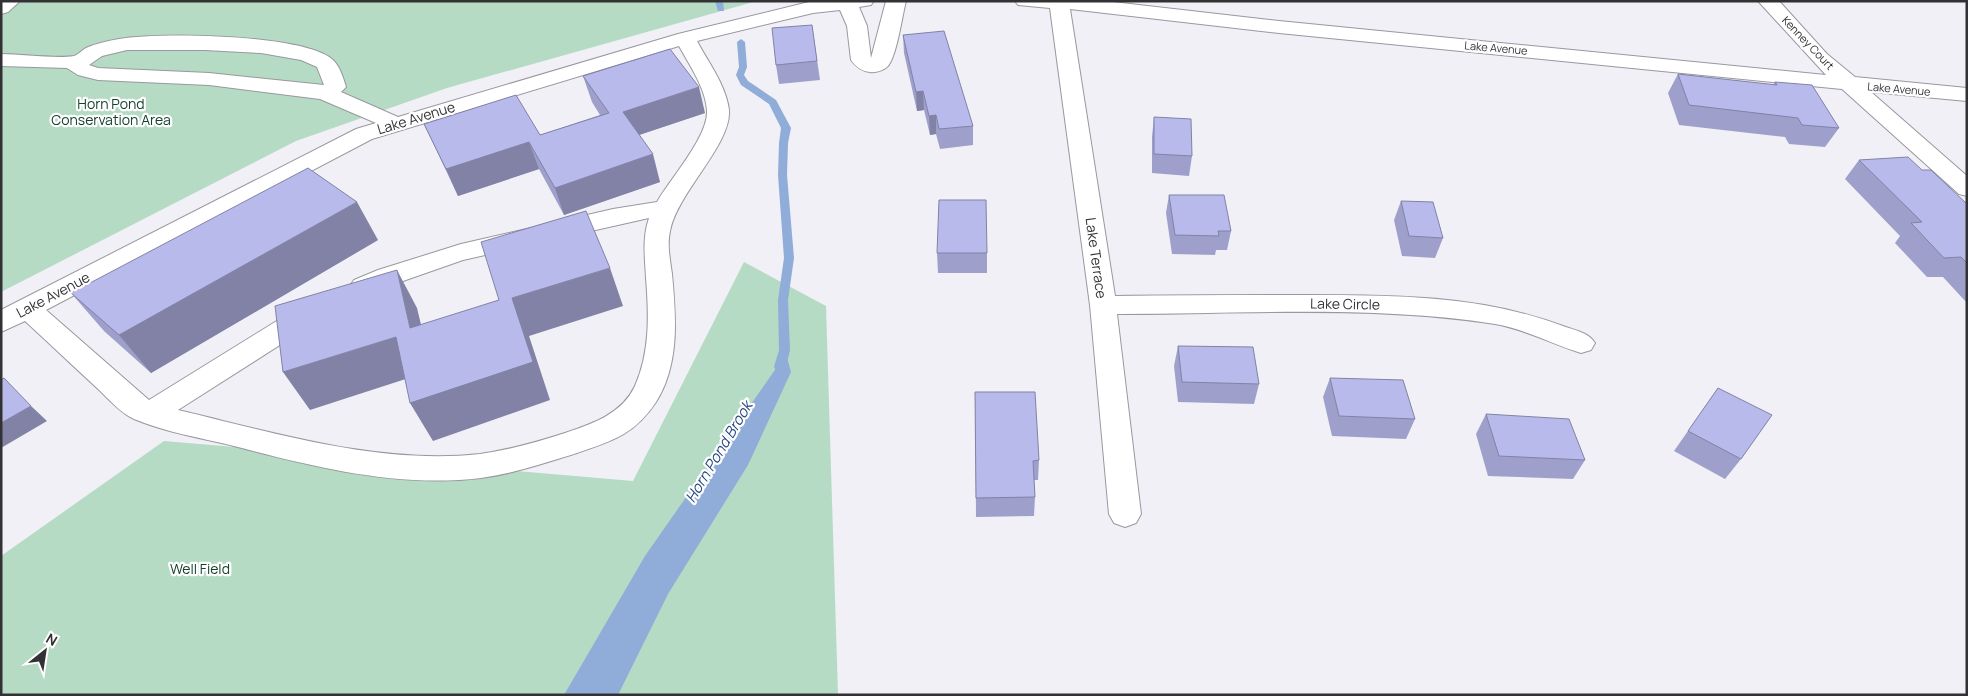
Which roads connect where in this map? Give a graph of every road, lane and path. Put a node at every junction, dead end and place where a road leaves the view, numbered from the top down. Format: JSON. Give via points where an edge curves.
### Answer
{"nodes":[{"id":1,"x":10,"y":1,"type":"edge"},
{"id":2,"x":896,"y":1,"type":"edge"},
{"id":3,"x":1025,"y":1,"type":"edge"},
{"id":4,"x":1768,"y":1,"type":"edge"},
{"id":5,"x":855,"y":2,"type":"edge"},
{"id":6,"x":1059,"y":2,"type":"edge"},
{"id":7,"x":1,"y":8,"type":"edge"},
{"id":8,"x":685,"y":38,"type":"junction"},
{"id":9,"x":1,"y":60,"type":"edge"},
{"id":10,"x":80,"y":62,"type":"junction"},
{"id":11,"x":1850,"y":84,"type":"junction"},
{"id":12,"x":324,"y":93,"type":"junction"},
{"id":13,"x":1967,"y":95,"type":"edge"},
{"id":14,"x":396,"y":124,"type":"junction"},
{"id":15,"x":1967,"y":189,"type":"edge"},
{"id":16,"x":665,"y":208,"type":"junction"},
{"id":17,"x":1103,"y":305,"type":"junction"},
{"id":18,"x":27,"y":308,"type":"junction"},
{"id":19,"x":1,"y":322,"type":"edge"},
{"id":20,"x":1581,"y":343,"type":"dead end"},
{"id":21,"x":150,"y":413,"type":"junction"},
{"id":22,"x":1125,"y":514,"type":"dead end"}],
"edges":[{"from":1,"to":7,"type":"street"},
{"from":2,"to":5,"type":"street","via":[[881,61],[874,66],[868,66],[861,60]]},
{"from":3,"to":6,"type":"street","name":"Lake Avenue"},
{"from":4,"to":11,"type":"street","name":"Kenney Court","via":[[1812,50]]},
{"from":5,"to":8,"type":"street","name":"Lake Avenue","via":[[781,13]]},
{"from":6,"to":11,"type":"street","name":"Lake Avenue"},
{"from":6,"to":17,"type":"street","name":"Lake Terrace"},
{"from":8,"to":14,"type":"street","name":"Lake Avenue"},
{"from":8,"to":16,"type":"street","via":[[714,95],[719,113],[714,129]]},
{"from":9,"to":10,"type":"street"},
{"from":10,"to":12,"type":"street","via":[[77,67],[98,74],[210,79]]},
{"from":10,"to":12,"type":"street","via":[[116,45],[134,43],[292,50],[324,64],[331,72],[335,87]]},
{"from":11,"to":13,"type":"street","name":"Lake Avenue"},
{"from":11,"to":15,"type":"street","name":"Kenney Court"},
{"from":12,"to":14,"type":"street"},
{"from":14,"to":18,"type":"street","name":"Lake Avenue","via":[[364,134]]},
{"from":16,"to":21,"type":"street","via":[[459,252],[404,268],[336,298]]},
{"from":16,"to":21,"type":"street","via":[[656,242],[663,339],[657,368],[636,409],[607,430],[510,460],[427,468],[318,454]]},
{"from":17,"to":20,"type":"street","name":"Lake Circle","via":[[1348,304],[1462,310],[1519,320]]},
{"from":17,"to":22,"type":"street","name":"Lake Terrace"},
{"from":18,"to":19,"type":"street","name":"Lake Avenue"},
{"from":18,"to":21,"type":"street","via":[[130,401]]}]}
